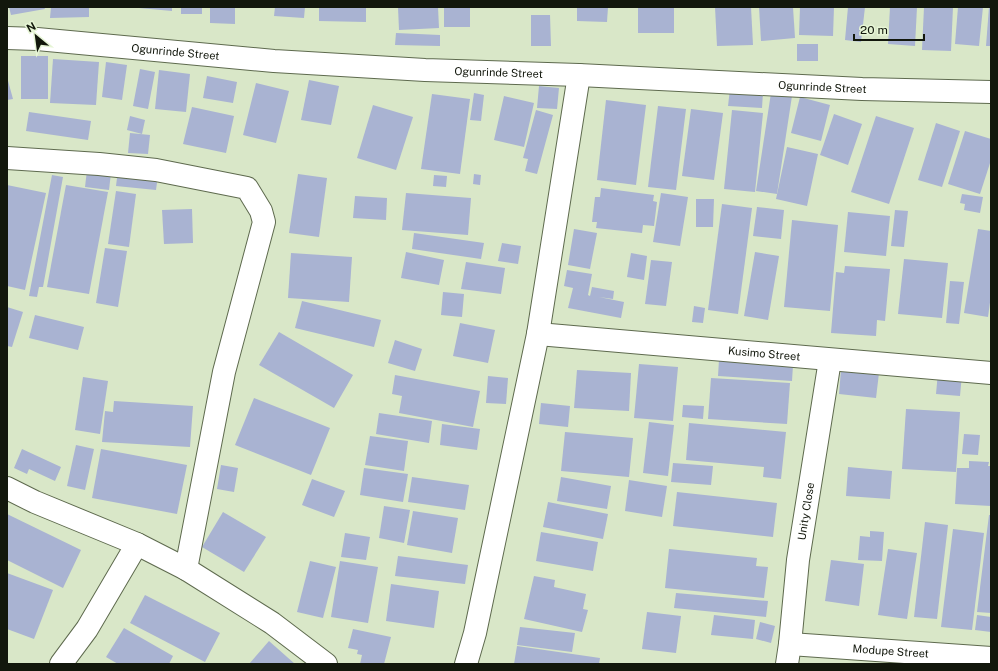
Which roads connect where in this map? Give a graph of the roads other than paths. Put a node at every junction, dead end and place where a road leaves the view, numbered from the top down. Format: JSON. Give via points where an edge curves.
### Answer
{"nodes":[{"id":1,"x":7,"y":38,"type":"edge"},
{"id":2,"x":580,"y":75,"type":"junction"},
{"id":3,"x":991,"y":92,"type":"edge"},
{"id":4,"x":7,"y":158,"type":"edge"},
{"id":5,"x":538,"y":334,"type":"junction"},
{"id":6,"x":830,"y":360,"type":"junction"},
{"id":7,"x":991,"y":373,"type":"edge"},
{"id":8,"x":7,"y":488,"type":"edge"},
{"id":9,"x":137,"y":544,"type":"junction"},
{"id":10,"x":186,"y":569,"type":"junction"},
{"id":11,"x":789,"y":654,"type":"edge"},
{"id":12,"x":991,"y":658,"type":"edge"},
{"id":13,"x":61,"y":664,"type":"edge"},
{"id":14,"x":326,"y":664,"type":"edge"},
{"id":15,"x":466,"y":664,"type":"edge"}],
"edges":[{"from":1,"to":2,"type":"street","name":"Ogunrinde Street","via":[[274,61],[425,70]]},
{"from":2,"to":3,"type":"street","name":"Ogunrinde Street","via":[[862,89]]},
{"from":2,"to":5,"type":"street"},
{"from":4,"to":10,"type":"street","via":[[156,170],[247,188],[261,211],[264,222],[224,372]]},
{"from":5,"to":6,"type":"street","name":"Kusimo Street"},
{"from":5,"to":15,"type":"street","via":[[475,633]]},
{"from":6,"to":7,"type":"street","name":"Kusimo Street"},
{"from":6,"to":11,"type":"street","name":"Unity Close","via":[[798,560]]},
{"from":8,"to":9,"type":"street"},
{"from":9,"to":10,"type":"street"},
{"from":9,"to":13,"type":"street","via":[[87,629]]},
{"from":10,"to":14,"type":"street","via":[[272,623]]},
{"from":11,"to":12,"type":"street","name":"Modupe Street"}]}
